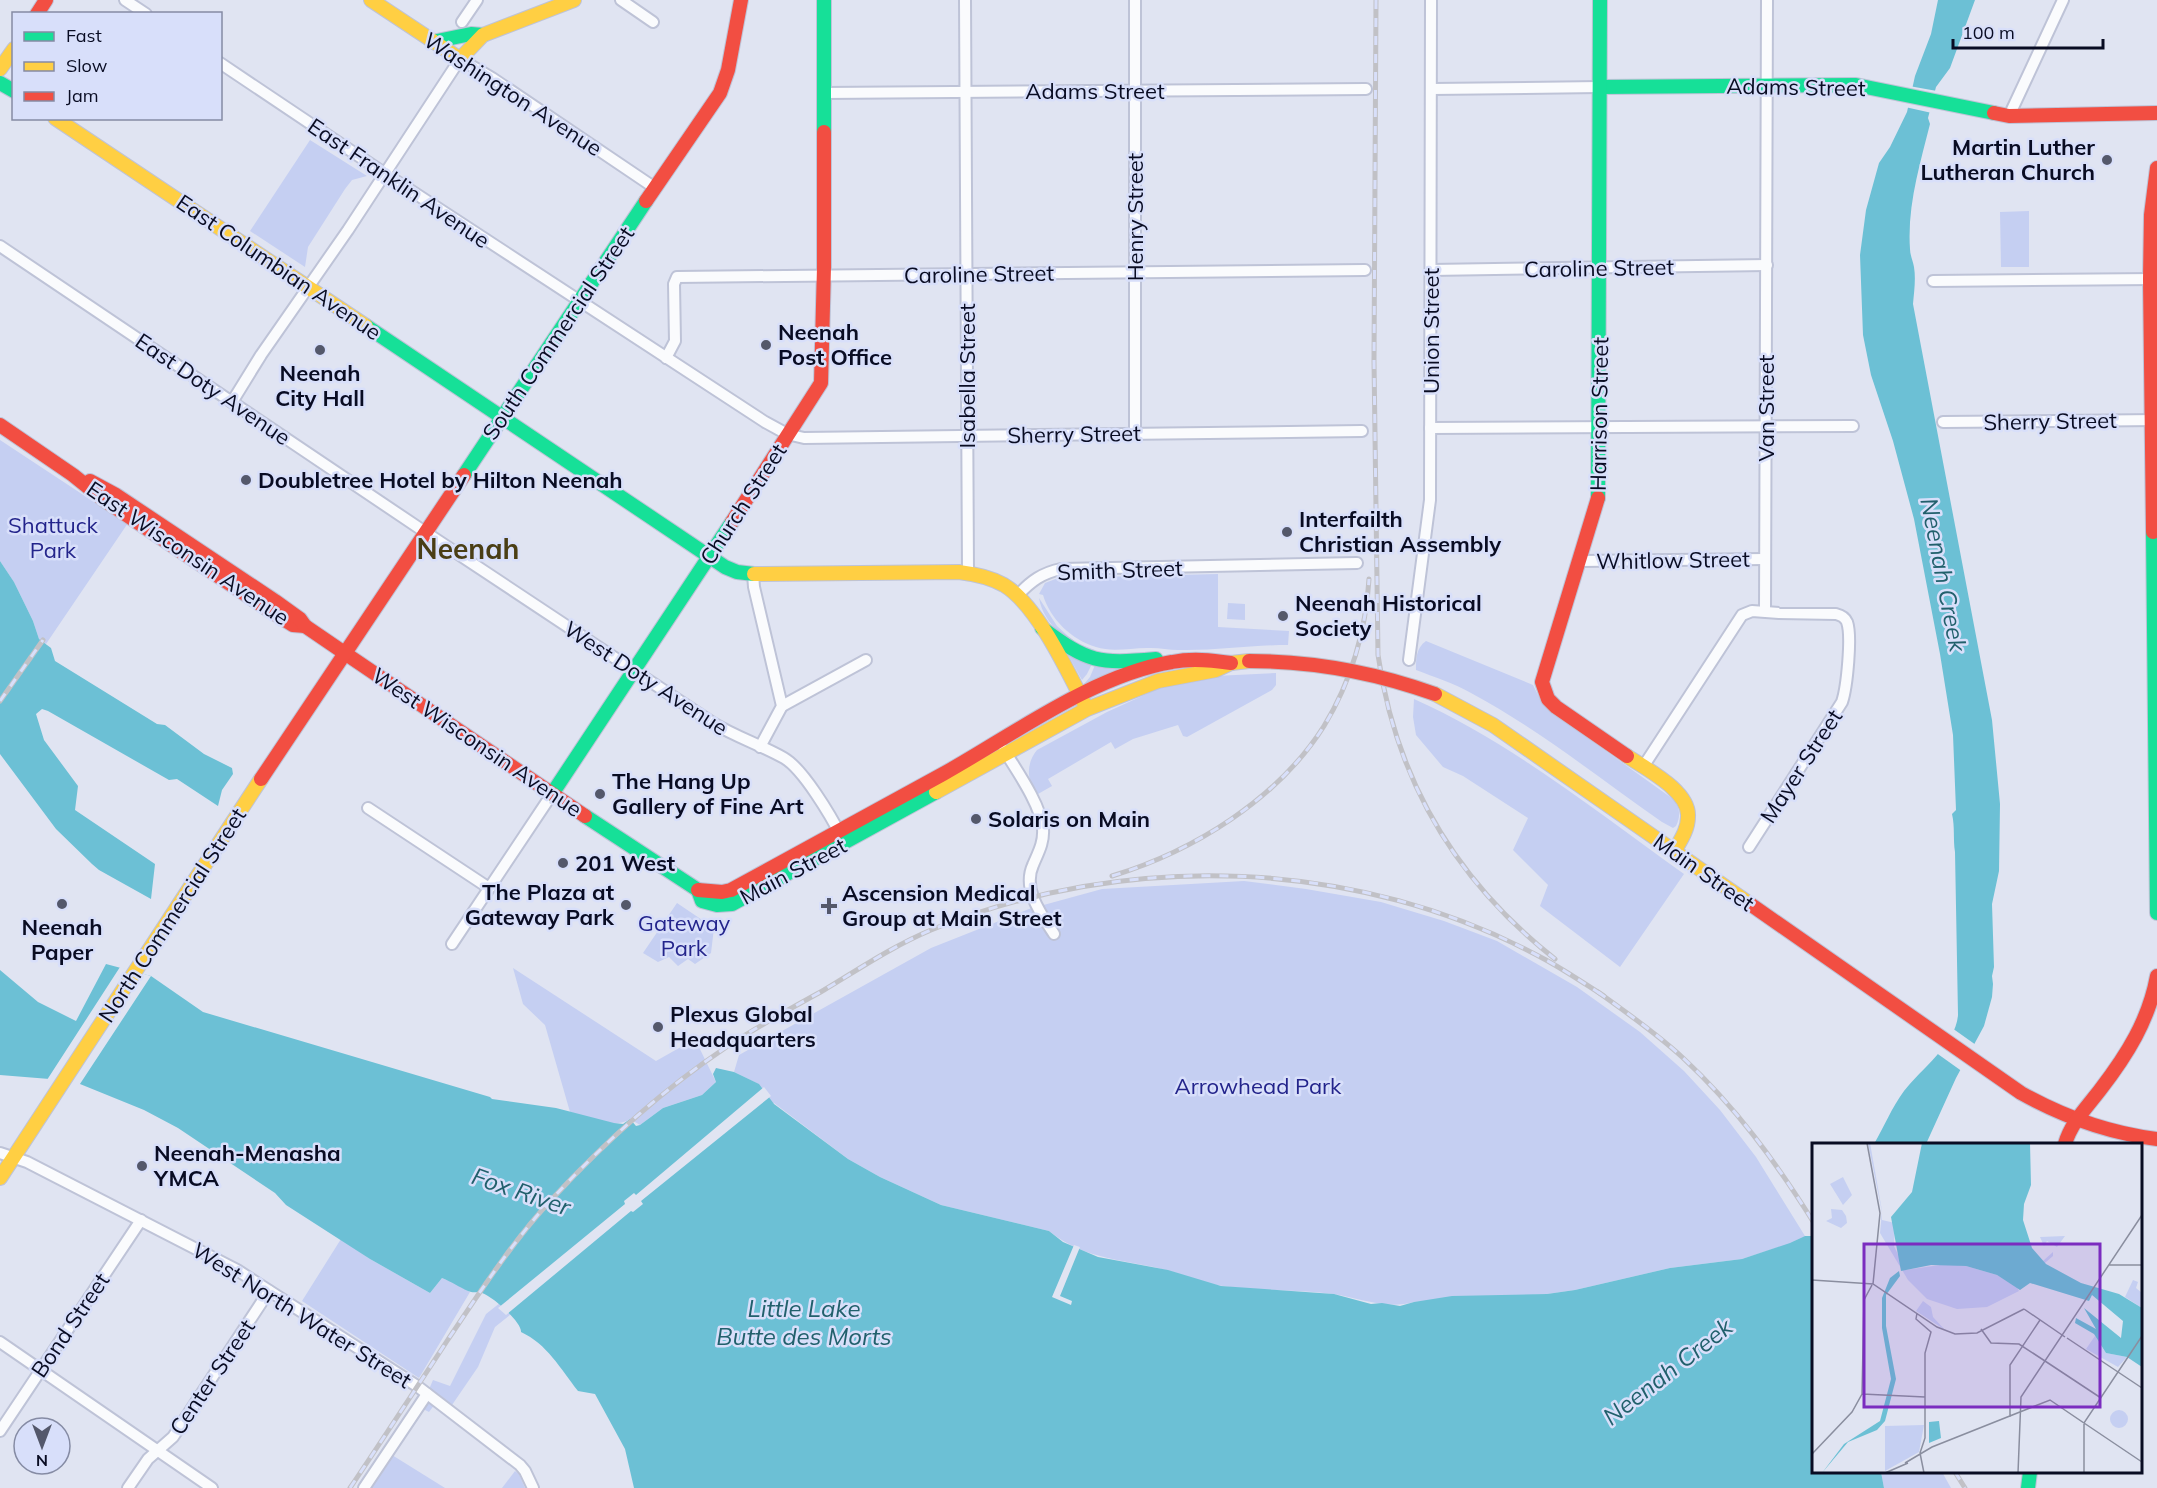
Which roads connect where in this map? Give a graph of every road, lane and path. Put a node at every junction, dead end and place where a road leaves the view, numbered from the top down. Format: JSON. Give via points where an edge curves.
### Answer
{"nodes":[{"id":1,"x":125,"y":0,"type":"edge"},
{"id":2,"x":371,"y":0,"type":"edge"},
{"id":3,"x":477,"y":0,"type":"edge"},
{"id":4,"x":574,"y":0,"type":"edge"},
{"id":5,"x":621,"y":0,"type":"edge"},
{"id":6,"x":741,"y":0,"type":"edge"},
{"id":7,"x":824,"y":0,"type":"edge"},
{"id":8,"x":965,"y":0,"type":"edge"},
{"id":9,"x":1135,"y":0,"type":"edge"},
{"id":10,"x":1431,"y":0,"type":"edge"},
{"id":11,"x":1600,"y":0,"type":"edge"},
{"id":12,"x":1767,"y":0,"type":"edge"},
{"id":13,"x":2064,"y":0,"type":"edge"},
{"id":14,"x":143,"y":12,"type":"edge"},
{"id":15,"x":462,"y":22,"type":"dead end"},
{"id":16,"x":653,"y":22,"type":"dead end"},
{"id":17,"x":483,"y":35,"type":"junction"},
{"id":18,"x":432,"y":42,"type":"junction"},
{"id":19,"x":12,"y":52,"type":"edge"},
{"id":20,"x":460,"y":59,"type":"junction"},
{"id":21,"x":222,"y":64,"type":"edge"},
{"id":22,"x":0,"y":69,"type":"edge"},
{"id":23,"x":1767,"y":85,"type":"junction"},
{"id":24,"x":1599,"y":87,"type":"junction"},
{"id":25,"x":1366,"y":89,"type":"dead end"},
{"id":26,"x":1432,"y":89,"type":"junction"},
{"id":27,"x":1134,"y":90,"type":"junction"},
{"id":28,"x":965,"y":92,"type":"junction"},
{"id":29,"x":824,"y":93,"type":"junction"},
{"id":30,"x":2157,"y":113,"type":"edge"},
{"id":31,"x":2009,"y":116,"type":"junction"},
{"id":32,"x":58,"y":120,"type":"edge"},
{"id":33,"x":2157,"y":168,"type":"edge"},
{"id":34,"x":384,"y":174,"type":"junction"},
{"id":35,"x":655,"y":188,"type":"junction"},
{"id":36,"x":0,"y":246,"type":"edge"},
{"id":37,"x":1767,"y":265,"type":"junction"},
{"id":38,"x":1600,"y":267,"type":"junction"},
{"id":39,"x":1365,"y":270,"type":"dead end"},
{"id":40,"x":1431,"y":270,"type":"junction"},
{"id":41,"x":1135,"y":272,"type":"junction"},
{"id":42,"x":966,"y":274,"type":"junction"},
{"id":43,"x":824,"y":275,"type":"junction"},
{"id":44,"x":2154,"y":279,"type":"edge"},
{"id":45,"x":1934,"y":282,"type":"dead end"},
{"id":46,"x":308,"y":287,"type":"junction"},
{"id":47,"x":579,"y":301,"type":"junction"},
{"id":48,"x":666,"y":358,"type":"junction"},
{"id":49,"x":232,"y":402,"type":"junction"},
{"id":50,"x":502,"y":417,"type":"junction"},
{"id":51,"x":2155,"y":420,"type":"edge"},
{"id":52,"x":1943,"y":422,"type":"dead end"},
{"id":53,"x":0,"y":426,"type":"edge"},
{"id":54,"x":1853,"y":426,"type":"dead end"},
{"id":55,"x":1766,"y":427,"type":"junction"},
{"id":56,"x":1430,"y":428,"type":"junction"},
{"id":57,"x":1599,"y":428,"type":"junction"},
{"id":58,"x":1362,"y":431,"type":"dead end"},
{"id":59,"x":1135,"y":433,"type":"junction"},
{"id":60,"x":787,"y":434,"type":"junction"},
{"id":61,"x":967,"y":435,"type":"junction"},
{"id":62,"x":425,"y":532,"type":"junction"},
{"id":63,"x":710,"y":556,"type":"junction"},
{"id":64,"x":1765,"y":559,"type":"junction"},
{"id":65,"x":1580,"y":561,"type":"junction"},
{"id":66,"x":1358,"y":563,"type":"dead end"},
{"id":67,"x":968,"y":572,"type":"junction"},
{"id":68,"x":753,"y":574,"type":"junction"},
{"id":69,"x":1018,"y":595,"type":"junction"},
{"id":70,"x":1765,"y":611,"type":"junction"},
{"id":71,"x":1042,"y":628,"type":"junction"},
{"id":72,"x":346,"y":654,"type":"junction"},
{"id":73,"x":866,"y":660,"type":"dead end"},
{"id":74,"x":1409,"y":660,"type":"dead end"},
{"id":75,"x":1178,"y":662,"type":"junction"},
{"id":76,"x":1231,"y":663,"type":"junction"},
{"id":77,"x":633,"y":670,"type":"junction"},
{"id":78,"x":1080,"y":696,"type":"junction"},
{"id":79,"x":783,"y":706,"type":"junction"},
{"id":80,"x":1087,"y":709,"type":"junction"},
{"id":81,"x":760,"y":747,"type":"junction"},
{"id":82,"x":1003,"y":748,"type":"junction"},
{"id":83,"x":2156,"y":752,"type":"edge"},
{"id":84,"x":1643,"y":767,"type":"junction"},
{"id":85,"x":552,"y":794,"type":"junction"},
{"id":86,"x":368,"y":808,"type":"dead end"},
{"id":87,"x":842,"y":838,"type":"junction"},
{"id":88,"x":1749,"y":847,"type":"dead end"},
{"id":89,"x":1674,"y":852,"type":"junction"},
{"id":90,"x":489,"y":888,"type":"junction"},
{"id":91,"x":698,"y":890,"type":"joint"},
{"id":92,"x":2157,"y":913,"type":"edge"},
{"id":93,"x":1054,"y":934,"type":"dead end"},
{"id":94,"x":452,"y":944,"type":"dead end"},
{"id":95,"x":2157,"y":976,"type":"edge"},
{"id":96,"x":2077,"y":1121,"type":"junction"},
{"id":97,"x":2157,"y":1139,"type":"edge"},
{"id":98,"x":2065,"y":1143,"type":"edge"},
{"id":99,"x":0,"y":1153,"type":"edge"},
{"id":100,"x":15,"y":1157,"type":"junction"},
{"id":101,"x":0,"y":1178,"type":"edge"},
{"id":102,"x":141,"y":1220,"type":"junction"},
{"id":103,"x":269,"y":1291,"type":"junction"},
{"id":104,"x":0,"y":1342,"type":"edge"},
{"id":105,"x":40,"y":1370,"type":"junction"},
{"id":106,"x":427,"y":1394,"type":"junction"},
{"id":107,"x":0,"y":1431,"type":"edge"},
{"id":108,"x":157,"y":1449,"type":"junction"},
{"id":109,"x":2030,"y":1473,"type":"edge"},
{"id":110,"x":128,"y":1488,"type":"edge"},
{"id":111,"x":212,"y":1488,"type":"edge"},
{"id":112,"x":364,"y":1488,"type":"edge"},
{"id":113,"x":532,"y":1488,"type":"edge"},
{"id":114,"x":2028,"y":1488,"type":"edge"}],
"edges":[{"from":1,"to":14,"type":"street"},
{"from":2,"to":18,"type":"main road","name":"Washington Avenue"},
{"from":3,"to":15,"type":"street"},
{"from":4,"to":17,"type":"main road"},
{"from":5,"to":16,"type":"street"},
{"from":6,"to":35,"type":"main road","name":"South Commercial Street","via":[[724,84]]},
{"from":7,"to":29,"type":"main road","name":"Church Street"},
{"from":8,"to":28,"type":"street","name":"Isabella Street"},
{"from":9,"to":27,"type":"street","name":"Henry Street"},
{"from":10,"to":26,"type":"street","name":"Union Street"},
{"from":11,"to":24,"type":"main road","name":"Harrison Street"},
{"from":12,"to":23,"type":"street","name":"Van Street"},
{"from":13,"to":31,"type":"street"},
{"from":17,"to":18,"type":"main road","via":[[475,33]]},
{"from":17,"to":20,"type":"main road"},
{"from":18,"to":20,"type":"main road","name":"Washington Avenue"},
{"from":19,"to":22,"type":"main road"},
{"from":20,"to":34,"type":"street"},
{"from":20,"to":35,"type":"street","name":"Washington Avenue"},
{"from":21,"to":34,"type":"street","name":"East Franklin Avenue"},
{"from":23,"to":24,"type":"main road","name":"Adams Street"},
{"from":23,"to":31,"type":"main road","name":"Adams Street","via":[[1856,85]]},
{"from":23,"to":37,"type":"street","name":"Van Street"},
{"from":24,"to":26,"type":"street","name":"Adams Street"},
{"from":24,"to":38,"type":"main road","name":"Harrison Street"},
{"from":25,"to":27,"type":"street","name":"Adams Street"},
{"from":26,"to":40,"type":"street","name":"Union Street"},
{"from":27,"to":28,"type":"street","name":"Adams Street"},
{"from":27,"to":41,"type":"street","name":"Henry Street"},
{"from":28,"to":29,"type":"street","name":"Adams Street"},
{"from":28,"to":42,"type":"street","name":"Isabella Street"},
{"from":29,"to":43,"type":"main road","name":"Church Street"},
{"from":30,"to":31,"type":"main road","name":"Adams Street"},
{"from":32,"to":46,"type":"main road","name":"East Columbian Avenue"},
{"from":33,"to":44,"type":"main road","via":[[2151,215]]},
{"from":34,"to":46,"type":"street"},
{"from":34,"to":47,"type":"street","name":"East Franklin Avenue"},
{"from":35,"to":47,"type":"main road","name":"South Commercial Street"},
{"from":36,"to":49,"type":"street","name":"East Doty Avenue"},
{"from":37,"to":38,"type":"street","name":"Caroline Street"},
{"from":37,"to":55,"type":"street","name":"Van Street"},
{"from":38,"to":40,"type":"street","name":"Caroline Street"},
{"from":38,"to":57,"type":"main road","name":"Harrison Street"},
{"from":39,"to":41,"type":"street","name":"Caroline Street"},
{"from":40,"to":56,"type":"street","name":"Union Street"},
{"from":41,"to":42,"type":"street","name":"Caroline Street"},
{"from":41,"to":59,"type":"street","name":"Henry Street"},
{"from":42,"to":43,"type":"street","name":"Caroline Street"},
{"from":42,"to":61,"type":"street","name":"Isabella Street"},
{"from":43,"to":48,"type":"street","name":"Caroline Street","via":[[677,277],[675,341]]},
{"from":43,"to":60,"type":"main road","name":"Church Street","via":[[823,378]]},
{"from":44,"to":45,"type":"street"},
{"from":44,"to":51,"type":"main road"},
{"from":46,"to":49,"type":"street"},
{"from":46,"to":50,"type":"main road","name":"East Columbian Avenue"},
{"from":47,"to":48,"type":"street","name":"East Franklin Avenue"},
{"from":47,"to":50,"type":"main road","name":"South Commercial Street"},
{"from":48,"to":60,"type":"street","name":"East Franklin Avenue"},
{"from":49,"to":62,"type":"street","name":"East Doty Avenue"},
{"from":50,"to":62,"type":"main road","name":"South Commercial Street"},
{"from":50,"to":63,"type":"main road","name":"East Columbian Avenue"},
{"from":51,"to":52,"type":"street","name":"Sherry Street"},
{"from":51,"to":83,"type":"main road"},
{"from":53,"to":72,"type":"main road","name":"East Wisconsin Avenue","via":[[74,475],[116,495],[294,614]]},
{"from":54,"to":55,"type":"street"},
{"from":55,"to":57,"type":"street"},
{"from":55,"to":64,"type":"street","name":"Van Street"},
{"from":56,"to":57,"type":"street"},
{"from":56,"to":74,"type":"street","name":"Union Street","via":[[1430,500]]},
{"from":57,"to":65,"type":"main road","name":"Harrison Street","via":[[1599,494]]},
{"from":58,"to":59,"type":"street","name":"Sherry Street"},
{"from":59,"to":61,"type":"street","name":"Sherry Street"},
{"from":60,"to":61,"type":"street","name":"Sherry Street","via":[[804,438]]},
{"from":60,"to":63,"type":"main road","name":"Church Street"},
{"from":61,"to":67,"type":"street","name":"Isabella Street"},
{"from":62,"to":72,"type":"main road","name":"South Commercial Street"},
{"from":62,"to":77,"type":"street","name":"West Doty Avenue"},
{"from":63,"to":68,"type":"main road","name":"East Columbian Avenue","via":[[732,570]]},
{"from":63,"to":77,"type":"main road","name":"Church Street"},
{"from":64,"to":65,"type":"street","name":"Whitlow Street"},
{"from":64,"to":70,"type":"street","name":"Van Street"},
{"from":65,"to":84,"type":"main road","name":"Harrison Street","via":[[1543,675],[1544,690],[1556,707]]},
{"from":66,"to":69,"type":"street","name":"Smith Street","via":[[1061,569],[1034,580]]},
{"from":67,"to":68,"type":"main road"},
{"from":67,"to":69,"type":"main road","via":[[997,580]]},
{"from":68,"to":79,"type":"street"},
{"from":69,"to":71,"type":"main road"},
{"from":70,"to":84,"type":"street","via":[[1752,610],[1742,615]]},
{"from":70,"to":88,"type":"street","name":"Mayer Street","via":[[1839,615],[1847,625],[1847,686],[1842,702]]},
{"from":71,"to":75,"type":"main road","via":[[1076,653],[1095,660]]},
{"from":71,"to":78,"type":"main road"},
{"from":72,"to":85,"type":"main road","name":"West Wisconsin Avenue"},
{"from":72,"to":100,"type":"main road","name":"North Commercial Street","via":[[227,829]]},
{"from":73,"to":79,"type":"street"},
{"from":75,"to":76,"type":"main road","name":"Main Street","via":[[1215,658]]},
{"from":75,"to":78,"type":"main road","name":"Main Street","via":[[1124,676]]},
{"from":76,"to":80,"type":"main road","name":"Main Street","via":[[1216,670],[1158,681]]},
{"from":76,"to":89,"type":"main road","name":"Main Street","bridge":true,"via":[[1305,661],[1340,666],[1388,677],[1435,694],[1492,725]]},
{"from":77,"to":81,"type":"street","name":"West Doty Avenue","via":[[728,732]]},
{"from":77,"to":85,"type":"main road","name":"Church Street"},
{"from":78,"to":80,"type":"main road"},
{"from":78,"to":82,"type":"main road","name":"Main Street"},
{"from":79,"to":81,"type":"street"},
{"from":80,"to":82,"type":"main road","name":"Main Street"},
{"from":81,"to":87,"type":"street","name":"West Doty Avenue","via":[[795,766]]},
{"from":82,"to":87,"type":"main road","name":"Main Street"},
{"from":82,"to":93,"type":"street","via":[[1040,816],[1042,842],[1032,866],[1031,884],[1035,904]]},
{"from":83,"to":92,"type":"main road"},
{"from":84,"to":89,"type":"main road","name":"Harrison Street","via":[[1678,792],[1687,804],[1689,823]]},
{"from":85,"to":90,"type":"street","name":"Church Street"},
{"from":85,"to":91,"type":"main road","name":"West Wisconsin Avenue"},
{"from":86,"to":90,"type":"street"},
{"from":87,"to":91,"type":"main road","name":"Main Street","via":[[732,904],[720,906],[702,901]]},
{"from":89,"to":96,"type":"main road","name":"Main Street","via":[[1973,1061],[2030,1099]]},
{"from":90,"to":94,"type":"street","name":"Church Street"},
{"from":95,"to":96,"type":"main road","via":[[2151,1008],[2138,1035]]},
{"from":96,"to":97,"type":"main road","name":"Main Street","via":[[2112,1132]]},
{"from":96,"to":98,"type":"main road"},
{"from":99,"to":100,"type":"street","name":"West North Water Street"},
{"from":100,"to":101,"type":"main road","name":"North Commercial Street"},
{"from":100,"to":102,"type":"street","name":"West North Water Street"},
{"from":102,"to":103,"type":"street","name":"West North Water Street","via":[[215,1257]]},
{"from":102,"to":105,"type":"street","name":"Bond Street"},
{"from":103,"to":106,"type":"street","name":"West North Water Street"},
{"from":103,"to":108,"type":"street","name":"Center Street","via":[[172,1437]]},
{"from":104,"to":105,"type":"street"},
{"from":105,"to":107,"type":"street","name":"Bond Street"},
{"from":105,"to":108,"type":"street"},
{"from":106,"to":112,"type":"street"},
{"from":106,"to":113,"type":"street","name":"West North Water Street","via":[[520,1465]]},
{"from":108,"to":110,"type":"street","name":"Center Street"},
{"from":108,"to":111,"type":"street"},
{"from":109,"to":114,"type":"main road"}]}
